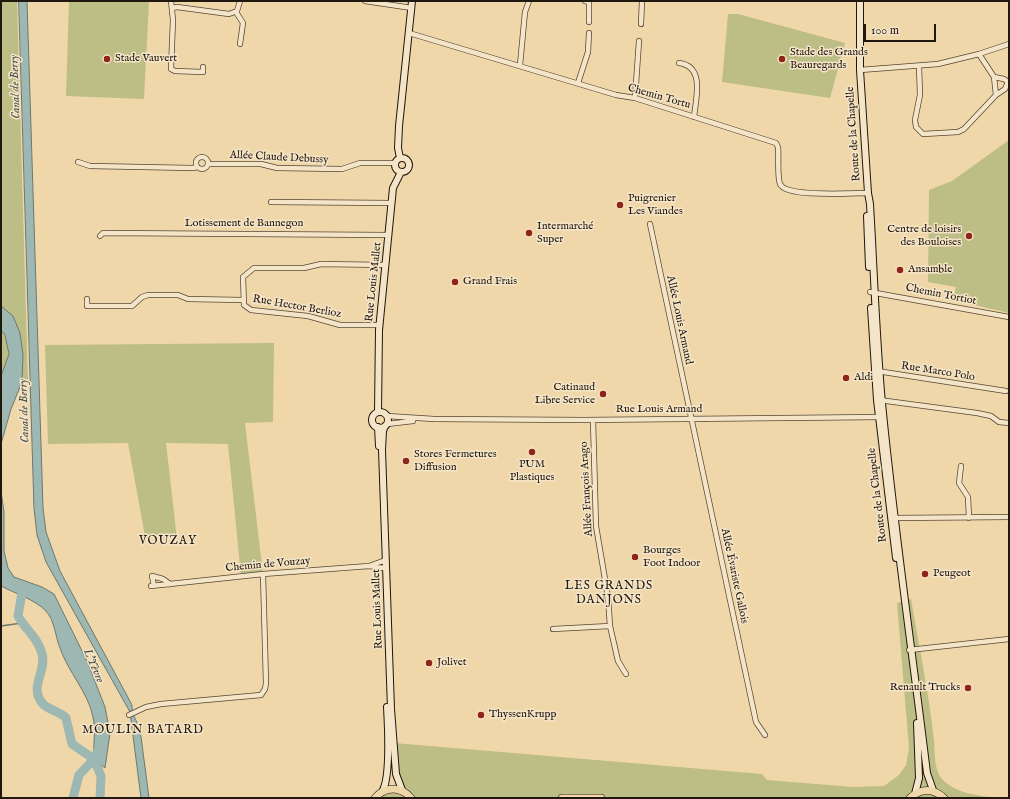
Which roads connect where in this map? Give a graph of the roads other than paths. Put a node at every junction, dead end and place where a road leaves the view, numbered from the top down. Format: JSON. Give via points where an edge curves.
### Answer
{"nodes":[{"id":1,"x":171,"y":1,"type":"edge"},
{"id":2,"x":240,"y":1,"type":"edge"},
{"id":3,"x":366,"y":1,"type":"edge"},
{"id":4,"x":412,"y":1,"type":"edge"},
{"id":5,"x":529,"y":1,"type":"edge"},
{"id":6,"x":586,"y":1,"type":"edge"},
{"id":7,"x":642,"y":1,"type":"edge"},
{"id":8,"x":860,"y":1,"type":"edge"},
{"id":9,"x":172,"y":8,"type":"junction"},
{"id":10,"x":412,"y":8,"type":"junction"},
{"id":11,"x":236,"y":12,"type":"junction"},
{"id":12,"x":589,"y":22,"type":"dead end"},
{"id":13,"x":641,"y":24,"type":"dead end"},
{"id":14,"x":589,"y":33,"type":"dead end"},
{"id":15,"x":409,"y":34,"type":"junction"},
{"id":16,"x":639,"y":41,"type":"dead end"},
{"id":17,"x":240,"y":44,"type":"dead end"},
{"id":18,"x":1009,"y":44,"type":"edge"},
{"id":19,"x":979,"y":54,"type":"junction"},
{"id":20,"x":679,"y":63,"type":"dead end"},
{"id":21,"x":520,"y":65,"type":"junction"},
{"id":22,"x":919,"y":66,"type":"junction"},
{"id":23,"x":203,"y":68,"type":"dead end"},
{"id":24,"x":860,"y":70,"type":"junction"},
{"id":25,"x":994,"y":77,"type":"junction"},
{"id":26,"x":578,"y":83,"type":"junction"},
{"id":27,"x":996,"y":95,"type":"junction"},
{"id":28,"x":635,"y":98,"type":"junction"},
{"id":29,"x":694,"y":117,"type":"junction"},
{"id":30,"x":400,"y":158,"type":"junction"},
{"id":31,"x":78,"y":162,"type":"dead end"},
{"id":32,"x":395,"y":163,"type":"junction"},
{"id":33,"x":208,"y":164,"type":"junction"},
{"id":34,"x":197,"y":167,"type":"junction"},
{"id":35,"x":401,"y":172,"type":"junction"},
{"id":36,"x":868,"y":193,"type":"junction"},
{"id":37,"x":271,"y":202,"type":"dead end"},
{"id":38,"x":392,"y":203,"type":"junction"},
{"id":39,"x":650,"y":224,"type":"dead end"},
{"id":40,"x":389,"y":235,"type":"junction"},
{"id":41,"x":100,"y":236,"type":"dead end"},
{"id":42,"x":386,"y":265,"type":"junction"},
{"id":43,"x":872,"y":291,"type":"junction"},
{"id":44,"x":87,"y":299,"type":"dead end"},
{"id":45,"x":243,"y":300,"type":"junction"},
{"id":46,"x":1009,"y":317,"type":"edge"},
{"id":47,"x":379,"y":325,"type":"junction"},
{"id":48,"x":877,"y":371,"type":"junction"},
{"id":49,"x":1006,"y":391,"type":"dead end"},
{"id":50,"x":880,"y":400,"type":"junction"},
{"id":51,"x":378,"y":412,"type":"junction"},
{"id":52,"x":387,"y":416,"type":"junction"},
{"id":53,"x":881,"y":417,"type":"junction"},
{"id":54,"x":434,"y":419,"type":"junction"},
{"id":55,"x":691,"y":419,"type":"junction"},
{"id":56,"x":593,"y":420,"type":"junction"},
{"id":57,"x":1009,"y":423,"type":"edge"},
{"id":58,"x":386,"y":425,"type":"junction"},
{"id":59,"x":378,"y":427,"type":"junction"},
{"id":60,"x":961,"y":466,"type":"dead end"},
{"id":61,"x":1009,"y":517,"type":"edge"},
{"id":62,"x":893,"y":518,"type":"junction"},
{"id":63,"x":969,"y":518,"type":"junction"},
{"id":64,"x":384,"y":565,"type":"junction"},
{"id":65,"x":263,"y":574,"type":"junction"},
{"id":66,"x":170,"y":584,"type":"junction"},
{"id":67,"x":610,"y":626,"type":"junction"},
{"id":68,"x":553,"y":629,"type":"dead end"},
{"id":69,"x":1009,"y":639,"type":"edge"},
{"id":70,"x":910,"y":650,"type":"junction"},
{"id":71,"x":626,"y":674,"type":"dead end"},
{"id":72,"x":129,"y":715,"type":"dead end"},
{"id":73,"x":765,"y":735,"type":"dead end"},
{"id":74,"x":402,"y":790,"type":"junction"},
{"id":75,"x":933,"y":790,"type":"junction"},
{"id":76,"x":382,"y":792,"type":"junction"},
{"id":77,"x":912,"y":796,"type":"edge"},
{"id":78,"x":375,"y":798,"type":"edge"},
{"id":79,"x":411,"y":798,"type":"edge"},
{"id":80,"x":562,"y":798,"type":"edge"},
{"id":81,"x":601,"y":798,"type":"edge"},
{"id":82,"x":944,"y":798,"type":"edge"}],
"edges":[{"from":1,"to":9,"type":"street"},
{"from":2,"to":11,"type":"street"},
{"from":3,"to":10,"type":"street"},
{"from":4,"to":10,"type":"main road","name":"Rue Louis Mallet"},
{"from":5,"to":21,"type":"street","via":[[525,12]]},
{"from":6,"to":12,"type":"street","via":[[590,7]]},
{"from":7,"to":13,"type":"street"},
{"from":8,"to":24,"type":"main road","name":"Route de la Chapelle"},
{"from":9,"to":11,"type":"street","via":[[228,14]]},
{"from":9,"to":23,"type":"street","via":[[171,69],[203,72]]},
{"from":10,"to":15,"type":"main road","name":"Rue Louis Mallet"},
{"from":11,"to":17,"type":"street","via":[[243,23]]},
{"from":14,"to":26,"type":"street","via":[[588,52]]},
{"from":15,"to":21,"type":"street","name":"Chemin Tortu"},
{"from":15,"to":30,"type":"main road","name":"Rue Louis Mallet","via":[[398,148]]},
{"from":16,"to":28,"type":"street"},
{"from":18,"to":19,"type":"street"},
{"from":19,"to":22,"type":"street"},
{"from":19,"to":25,"type":"street"},
{"from":20,"to":29,"type":"street","via":[[685,63],[693,68],[697,78]]},
{"from":21,"to":26,"type":"street","name":"Chemin Tortu"},
{"from":22,"to":24,"type":"street"},
{"from":22,"to":27,"type":"street","via":[[920,95],[915,120],[916,127],[923,134],[958,132],[964,129]]},
{"from":24,"to":36,"type":"main road","name":"Route de la Chapelle"},
{"from":25,"to":27,"type":"street"},
{"from":25,"to":27,"type":"street","via":[[1008,82],[1005,89]]},
{"from":26,"to":28,"type":"street","name":"Chemin Tortu"},
{"from":28,"to":29,"type":"street","name":"Chemin Tortu"},
{"from":29,"to":36,"type":"street","name":"Chemin Tortu","via":[[776,143],[780,184],[784,189],[797,192]]},
{"from":30,"to":32,"type":"main road"},
{"from":30,"to":35,"type":"main road","name":"Rue Louis Mallet","via":[[406,158],[409,163],[406,170]]},
{"from":31,"to":34,"type":"street","name":"Allée Claude Debussy","via":[[90,166],[133,168]]},
{"from":32,"to":33,"type":"street","name":"Allée Claude Debussy","via":[[360,163],[342,169]]},
{"from":32,"to":35,"type":"main road","via":[[396,169]]},
{"from":33,"to":34,"type":"street","name":"Allée Claude Debussy","via":[[204,169]]},
{"from":33,"to":34,"type":"street","name":"Allée Claude Debussy","via":[[205,157],[200,157],[196,162]]},
{"from":35,"to":38,"type":"main road","name":"Rue Louis Mallet","via":[[393,188]]},
{"from":36,"to":43,"type":"main road","name":"Route de la Chapelle","via":[[866,199]]},
{"from":37,"to":38,"type":"street"},
{"from":38,"to":40,"type":"main road","name":"Rue Louis Mallet"},
{"from":39,"to":55,"type":"street","name":"Allée Louis Armand"},
{"from":40,"to":41,"type":"street","name":"Lotissement de Bannegon","via":[[103,233]]},
{"from":40,"to":42,"type":"main road","name":"Rue Louis Mallet"},
{"from":42,"to":45,"type":"street","name":"Rue Hector Berlioz","via":[[321,264],[304,268],[254,268],[244,274]]},
{"from":42,"to":47,"type":"main road","name":"Rue Louis Mallet"},
{"from":43,"to":46,"type":"street","name":"Chemin Tortiot"},
{"from":43,"to":48,"type":"main road","name":"Route de la Chapelle"},
{"from":44,"to":45,"type":"street","via":[[87,306],[132,306],[148,295]]},
{"from":45,"to":47,"type":"street","name":"Rue Hector Berlioz","via":[[244,305],[251,310],[308,316],[340,325]]},
{"from":47,"to":51,"type":"main road","name":"Rue Louis Mallet"},
{"from":48,"to":49,"type":"street","name":"Rue Marco Polo","via":[[998,387]]},
{"from":48,"to":50,"type":"main road","name":"Route de la Chapelle"},
{"from":50,"to":53,"type":"main road","name":"Route de la Chapelle"},
{"from":50,"to":57,"type":"street","via":[[977,413],[991,416],[999,422]]},
{"from":51,"to":52,"type":"main road"},
{"from":51,"to":59,"type":"main road","name":"Rue Louis Mallet","via":[[372,420]]},
{"from":52,"to":54,"type":"street","name":"Rue Louis Armand"},
{"from":52,"to":58,"type":"main road","name":"Rue Louis Mallet"},
{"from":53,"to":55,"type":"street","name":"Rue Louis Armand"},
{"from":53,"to":62,"type":"main road","name":"Route de la Chapelle"},
{"from":54,"to":56,"type":"street","name":"Rue Louis Armand"},
{"from":54,"to":58,"type":"street","name":"Rue Louis Armand"},
{"from":55,"to":56,"type":"street","name":"Rue Louis Armand"},
{"from":55,"to":73,"type":"street","name":"Allée Évariste Gallois","via":[[756,722]]},
{"from":56,"to":67,"type":"street","name":"Allée François Arago","via":[[596,526]]},
{"from":58,"to":59,"type":"main road"},
{"from":58,"to":64,"type":"main road","name":"Rue Louis Mallet","via":[[383,431],[382,450]]},
{"from":59,"to":64,"type":"main road","name":"Rue Louis Mallet"},
{"from":60,"to":63,"type":"street","via":[[959,483],[968,498]]},
{"from":61,"to":63,"type":"street"},
{"from":62,"to":63,"type":"street"},
{"from":62,"to":70,"type":"main road","name":"Route de la Chapelle"},
{"from":64,"to":65,"type":"street","name":"Chemin de Vouzay"},
{"from":64,"to":74,"type":"main road","name":"Rue Louis Mallet","via":[[396,774]]},
{"from":64,"to":76,"type":"main road","name":"Rue Louis Mallet","via":[[388,743]]},
{"from":65,"to":66,"type":"street","name":"Chemin de Vouzay"},
{"from":65,"to":72,"type":"street","via":[[266,683],[261,695],[161,704],[146,707]]},
{"from":66,"to":66,"type":"street","name":"Chemin de Vouzay","via":[[152,586],[152,576],[163,579]]},
{"from":67,"to":68,"type":"street"},
{"from":67,"to":71,"type":"street","name":"Allée François Arago","via":[[618,661]]},
{"from":69,"to":70,"type":"street"},
{"from":70,"to":75,"type":"main road","name":"Route de la Chapelle","via":[[927,773]]},
{"from":70,"to":77,"type":"main road","name":"Route de la Chapelle","via":[[919,760],[919,778]]},
{"from":74,"to":76,"type":"main road"},
{"from":74,"to":79,"type":"main road"},
{"from":75,"to":77,"type":"main road"},
{"from":75,"to":82,"type":"main road"},
{"from":76,"to":78,"type":"main road"},
{"from":80,"to":81,"type":"main road"}]}
